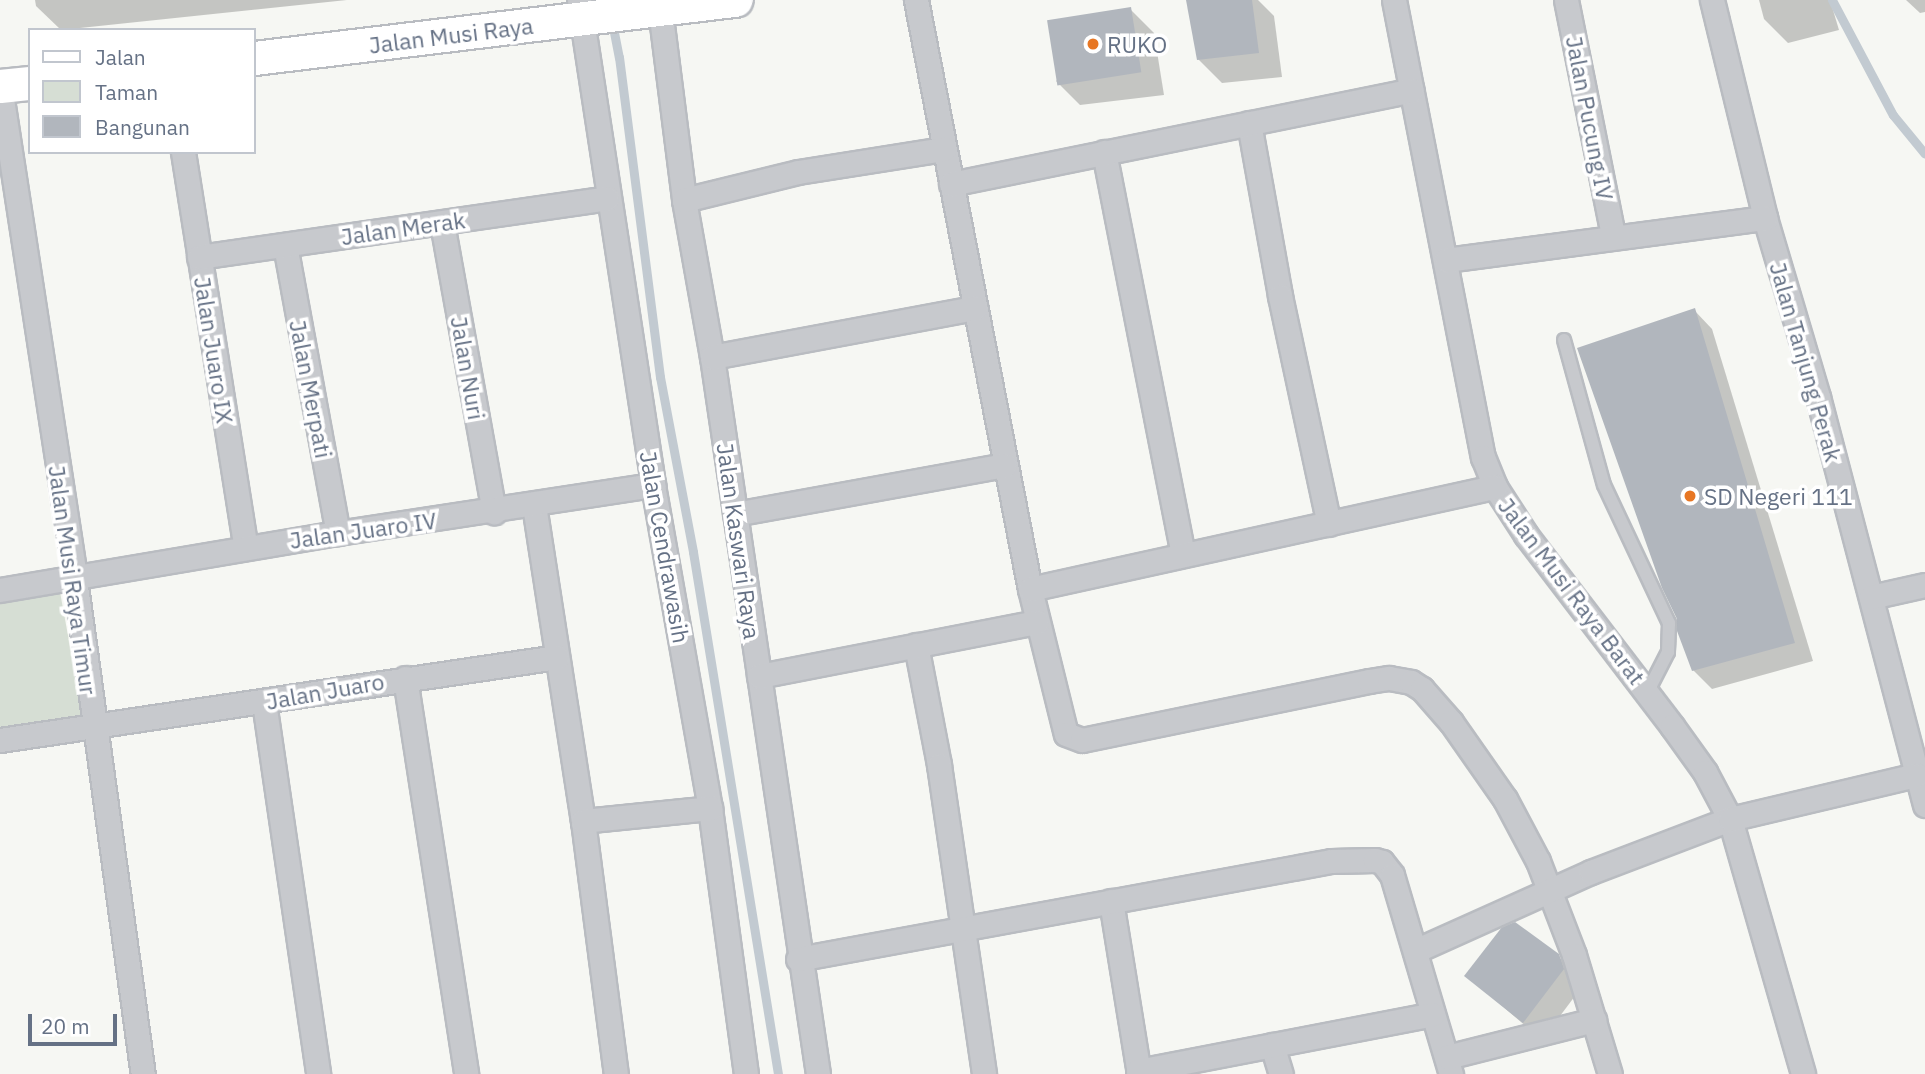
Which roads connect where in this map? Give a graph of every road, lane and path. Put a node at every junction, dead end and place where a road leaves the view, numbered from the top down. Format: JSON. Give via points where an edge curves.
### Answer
{"nodes":[{"id":1,"x":736,"y":0,"type":"edge"},
{"id":2,"x":916,"y":0,"type":"edge"},
{"id":3,"x":1394,"y":0,"type":"edge"},
{"id":4,"x":1566,"y":0,"type":"edge"},
{"id":5,"x":1712,"y":0,"type":"edge"},
{"id":6,"x":654,"y":9,"type":"junction"},
{"id":7,"x":585,"y":12,"type":"edge"},
{"id":8,"x":256,"y":58,"type":"edge"},
{"id":9,"x":28,"y":83,"type":"edge"},
{"id":10,"x":0,"y":86,"type":"edge"},
{"id":11,"x":1412,"y":90,"type":"junction"},
{"id":12,"x":1249,"y":123,"type":"junction"},
{"id":13,"x":944,"y":149,"type":"junction"},
{"id":14,"x":1104,"y":152,"type":"junction"},
{"id":15,"x":183,"y":154,"type":"edge"},
{"id":16,"x":951,"y":184,"type":"junction"},
{"id":17,"x":607,"y":198,"type":"junction"},
{"id":18,"x":684,"y":200,"type":"junction"},
{"id":19,"x":1765,"y":218,"type":"junction"},
{"id":20,"x":442,"y":223,"type":"junction"},
{"id":21,"x":1613,"y":236,"type":"junction"},
{"id":22,"x":285,"y":245,"type":"junction"},
{"id":23,"x":199,"y":257,"type":"junction"},
{"id":24,"x":1446,"y":260,"type":"junction"},
{"id":25,"x":975,"y":308,"type":"junction"},
{"id":26,"x":1564,"y":340,"type":"dead end"},
{"id":27,"x":712,"y":357,"type":"junction"},
{"id":28,"x":1005,"y":465,"type":"junction"},
{"id":29,"x":653,"y":485,"type":"junction"},
{"id":30,"x":1495,"y":487,"type":"junction"},
{"id":31,"x":534,"y":505,"type":"junction"},
{"id":32,"x":494,"y":512,"type":"junction"},
{"id":33,"x":735,"y":514,"type":"junction"},
{"id":34,"x":1329,"y":524,"type":"junction"},
{"id":35,"x":338,"y":533,"type":"junction"},
{"id":36,"x":246,"y":548,"type":"junction"},
{"id":37,"x":1184,"y":554,"type":"junction"},
{"id":38,"x":75,"y":579,"type":"junction"},
{"id":39,"x":1925,"y":585,"type":"edge"},
{"id":40,"x":1030,"y":589,"type":"junction"},
{"id":41,"x":0,"y":590,"type":"edge"},
{"id":42,"x":1871,"y":597,"type":"junction"},
{"id":43,"x":1037,"y":622,"type":"junction"},
{"id":44,"x":916,"y":645,"type":"junction"},
{"id":45,"x":557,"y":657,"type":"junction"},
{"id":46,"x":759,"y":676,"type":"junction"},
{"id":47,"x":405,"y":678,"type":"junction"},
{"id":48,"x":1647,"y":693,"type":"junction"},
{"id":49,"x":264,"y":702,"type":"junction"},
{"id":50,"x":94,"y":728,"type":"junction"},
{"id":51,"x":0,"y":740,"type":"edge"},
{"id":52,"x":1916,"y":775,"type":"junction"},
{"id":53,"x":1925,"y":804,"type":"edge"},
{"id":54,"x":710,"y":808,"type":"junction"},
{"id":55,"x":1730,"y":818,"type":"junction"},
{"id":56,"x":583,"y":821,"type":"junction"},
{"id":57,"x":1551,"y":890,"type":"junction"},
{"id":58,"x":1111,"y":901,"type":"junction"},
{"id":59,"x":962,"y":929,"type":"junction"},
{"id":60,"x":1415,"y":951,"type":"junction"},
{"id":61,"x":798,"y":960,"type":"junction"},
{"id":62,"x":1433,"y":1014,"type":"junction"},
{"id":63,"x":1594,"y":1020,"type":"junction"},
{"id":64,"x":1272,"y":1045,"type":"junction"},
{"id":65,"x":1449,"y":1065,"type":"edge"},
{"id":66,"x":1138,"y":1073,"type":"edge"},
{"id":67,"x":143,"y":1074,"type":"edge"},
{"id":68,"x":318,"y":1074,"type":"edge"},
{"id":69,"x":466,"y":1074,"type":"edge"},
{"id":70,"x":616,"y":1074,"type":"edge"},
{"id":71,"x":746,"y":1074,"type":"edge"},
{"id":72,"x":818,"y":1074,"type":"edge"},
{"id":73,"x":984,"y":1074,"type":"edge"},
{"id":74,"x":1281,"y":1074,"type":"edge"},
{"id":75,"x":1610,"y":1074,"type":"edge"},
{"id":76,"x":1803,"y":1074,"type":"edge"}],
"edges":[{"from":1,"to":6,"type":"street","name":"Jalan Musi Raya"},
{"from":2,"to":13,"type":"street"},
{"from":3,"to":11,"type":"street","name":"Jalan Musi Raya Barat"},
{"from":4,"to":21,"type":"street","name":"Jalan Pucung IV"},
{"from":5,"to":19,"type":"street","name":"Jalan Tanjung Perak"},
{"from":6,"to":7,"type":"street","name":"Jalan Musi Raya"},
{"from":6,"to":18,"type":"street","name":"Jalan Kaswari Raya"},
{"from":7,"to":8,"type":"street","name":"Jalan Musi Raya"},
{"from":7,"to":17,"type":"street","name":"Jalan Cendrawasih"},
{"from":9,"to":10,"type":"street"},
{"from":10,"to":38,"type":"street","name":"Jalan Musi Raya Timur"},
{"from":11,"to":12,"type":"street"},
{"from":11,"to":24,"type":"street","name":"Jalan Musi Raya Barat"},
{"from":12,"to":14,"type":"street"},
{"from":12,"to":34,"type":"street"},
{"from":13,"to":16,"type":"street"},
{"from":13,"to":18,"type":"street","via":[[798,172]]},
{"from":14,"to":16,"type":"street"},
{"from":14,"to":37,"type":"street"},
{"from":15,"to":23,"type":"street","name":"Jalan Juaro IX"},
{"from":16,"to":25,"type":"street"},
{"from":17,"to":20,"type":"street","name":"Jalan Merak"},
{"from":17,"to":29,"type":"street","name":"Jalan Cendrawasih"},
{"from":18,"to":27,"type":"street","name":"Jalan Kaswari Raya"},
{"from":19,"to":21,"type":"street"},
{"from":19,"to":42,"type":"street","name":"Jalan Tanjung Perak"},
{"from":20,"to":22,"type":"street","name":"Jalan Merak"},
{"from":20,"to":32,"type":"street","name":"Jalan Nuri"},
{"from":21,"to":24,"type":"street"},
{"from":22,"to":23,"type":"street","name":"Jalan Merak"},
{"from":22,"to":35,"type":"street","name":"Jalan Merpati"},
{"from":23,"to":36,"type":"street","name":"Jalan Juaro IX"},
{"from":24,"to":30,"type":"street","name":"Jalan Musi Raya Barat","via":[[1483,457]]},
{"from":25,"to":27,"type":"street"},
{"from":25,"to":28,"type":"street"},
{"from":26,"to":48,"type":"lane","via":[[1604,485],[1669,623],[1668,652]]},
{"from":27,"to":33,"type":"street","name":"Jalan Kaswari Raya"},
{"from":28,"to":33,"type":"street"},
{"from":28,"to":40,"type":"street"},
{"from":29,"to":31,"type":"street","name":"Jalan Juaro IV"},
{"from":29,"to":54,"type":"street","name":"Jalan Cendrawasih"},
{"from":30,"to":34,"type":"street"},
{"from":30,"to":48,"type":"street","name":"Jalan Musi Raya Barat","via":[[1526,535]]},
{"from":31,"to":32,"type":"street","name":"Jalan Juaro IV"},
{"from":31,"to":45,"type":"street"},
{"from":32,"to":35,"type":"street","name":"Jalan Juaro IV"},
{"from":33,"to":46,"type":"street","name":"Jalan Kaswari Raya"},
{"from":34,"to":37,"type":"street"},
{"from":35,"to":36,"type":"street","name":"Jalan Juaro IV"},
{"from":36,"to":38,"type":"street","name":"Jalan Juaro IV"},
{"from":37,"to":40,"type":"street"},
{"from":38,"to":41,"type":"street","name":"Jalan Juaro IV"},
{"from":38,"to":50,"type":"street","name":"Jalan Musi Raya Timur"},
{"from":39,"to":42,"type":"street"},
{"from":40,"to":43,"type":"street"},
{"from":42,"to":52,"type":"street","name":"Jalan Tanjung Perak"},
{"from":43,"to":44,"type":"street"},
{"from":43,"to":57,"type":"street","via":[[1063,730],[1076,739],[1389,678],[1411,682],[1451,722],[1505,799]]},
{"from":44,"to":46,"type":"street"},
{"from":44,"to":59,"type":"street","via":[[939,765]]},
{"from":45,"to":47,"type":"street","name":"Jalan Juaro"},
{"from":45,"to":56,"type":"street"},
{"from":46,"to":61,"type":"street","name":"Jalan Kaswari Raya"},
{"from":47,"to":49,"type":"street","name":"Jalan Juaro"},
{"from":47,"to":69,"type":"street"},
{"from":48,"to":55,"type":"street","name":"Jalan Musi Raya Barat","via":[[1705,772]]},
{"from":49,"to":50,"type":"street","name":"Jalan Juaro"},
{"from":49,"to":68,"type":"street"},
{"from":50,"to":51,"type":"street","name":"Jalan Juaro"},
{"from":50,"to":67,"type":"street","name":"Jalan Musi Raya Timur"},
{"from":52,"to":53,"type":"street","name":"Jalan Tanjung Perak"},
{"from":52,"to":55,"type":"street"},
{"from":54,"to":56,"type":"street"},
{"from":54,"to":71,"type":"street","name":"Jalan Cendrawasih"},
{"from":55,"to":57,"type":"street"},
{"from":55,"to":76,"type":"street","name":"Jalan Musi Raya Barat"},
{"from":56,"to":70,"type":"street"},
{"from":57,"to":60,"type":"street"},
{"from":57,"to":63,"type":"street"},
{"from":58,"to":59,"type":"street"},
{"from":58,"to":60,"type":"street","via":[[1331,860],[1375,860],[1392,875]]},
{"from":58,"to":66,"type":"street"},
{"from":59,"to":61,"type":"street"},
{"from":59,"to":73,"type":"street"},
{"from":60,"to":62,"type":"street"},
{"from":61,"to":72,"type":"street","name":"Jalan Kaswari Raya"},
{"from":62,"to":64,"type":"street"},
{"from":62,"to":65,"type":"street"},
{"from":63,"to":65,"type":"street"},
{"from":63,"to":75,"type":"street"},
{"from":64,"to":66,"type":"street"},
{"from":64,"to":74,"type":"street"}]}
